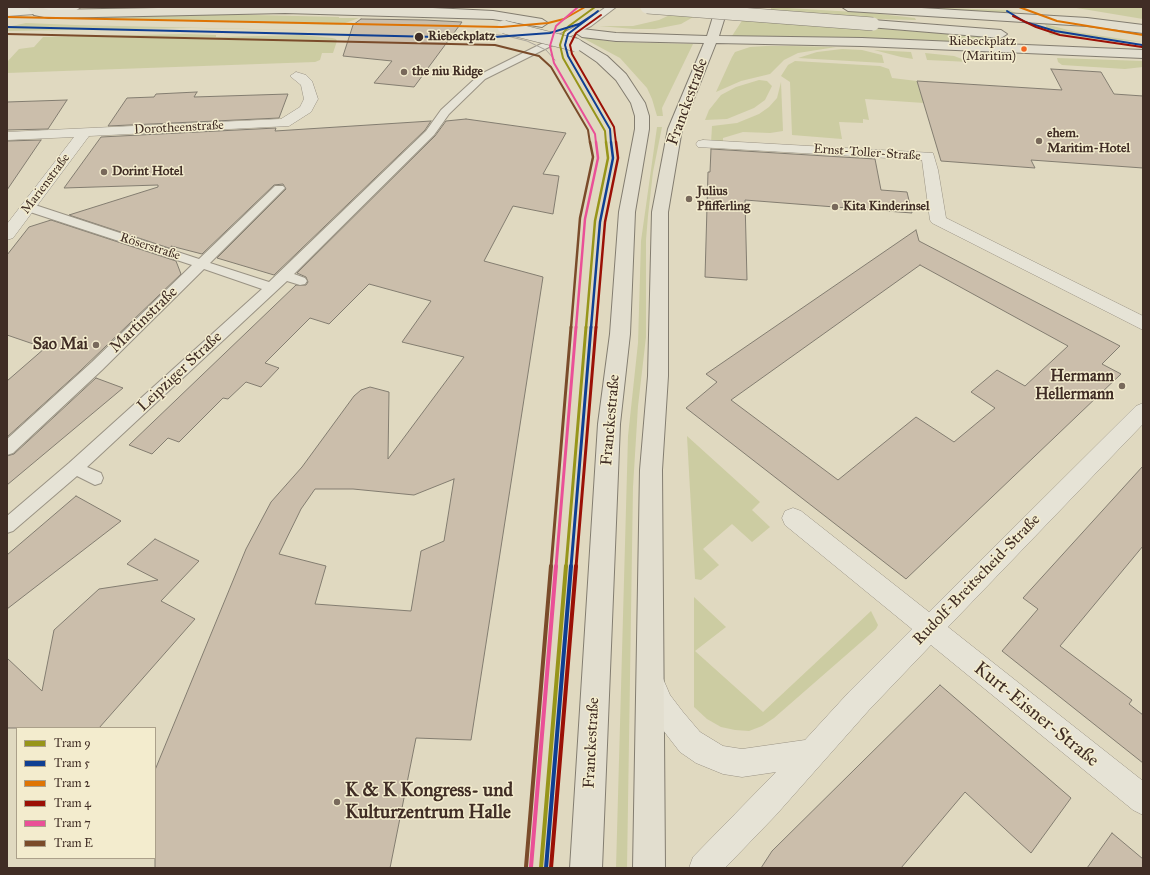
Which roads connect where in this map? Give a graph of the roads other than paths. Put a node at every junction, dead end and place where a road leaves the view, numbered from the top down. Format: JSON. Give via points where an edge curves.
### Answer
{"nodes":[{"id":1,"x":76,"y":7,"type":"edge"},
{"id":2,"x":510,"y":7,"type":"edge"},
{"id":3,"x":612,"y":7,"type":"edge"},
{"id":4,"x":647,"y":7,"type":"edge"},
{"id":5,"x":848,"y":7,"type":"edge"},
{"id":6,"x":1013,"y":7,"type":"edge"},
{"id":7,"x":34,"y":8,"type":"edge"},
{"id":8,"x":722,"y":8,"type":"edge"},
{"id":9,"x":7,"y":12,"type":"edge"},
{"id":10,"x":433,"y":12,"type":"junction"},
{"id":11,"x":56,"y":14,"type":"junction"},
{"id":12,"x":7,"y":23,"type":"edge"},
{"id":13,"x":542,"y":23,"type":"junction"},
{"id":14,"x":1143,"y":25,"type":"edge"},
{"id":15,"x":1143,"y":29,"type":"edge"},
{"id":16,"x":1013,"y":35,"type":"dead end"},
{"id":17,"x":1044,"y":37,"type":"dead end"},
{"id":18,"x":630,"y":38,"type":"junction"},
{"id":19,"x":711,"y":40,"type":"junction"},
{"id":20,"x":581,"y":43,"type":"junction"},
{"id":21,"x":1143,"y":49,"type":"edge"},
{"id":22,"x":1143,"y":54,"type":"edge"},
{"id":23,"x":296,"y":76,"type":"dead end"},
{"id":24,"x":84,"y":133,"type":"junction"},
{"id":25,"x":7,"y":136,"type":"edge"},
{"id":26,"x":703,"y":144,"type":"dead end"},
{"id":27,"x":279,"y":188,"type":"dead end"},
{"id":28,"x":28,"y":207,"type":"junction"},
{"id":29,"x":7,"y":235,"type":"edge"},
{"id":30,"x":201,"y":264,"type":"junction"},
{"id":31,"x":285,"y":275,"type":"junction"},
{"id":32,"x":300,"y":281,"type":"dead end"},
{"id":33,"x":271,"y":287,"type":"junction"},
{"id":34,"x":1143,"y":324,"type":"edge"},
{"id":35,"x":1143,"y":411,"type":"edge"},
{"id":36,"x":7,"y":449,"type":"edge"},
{"id":37,"x":75,"y":468,"type":"junction"},
{"id":38,"x":95,"y":478,"type":"dead end"},
{"id":39,"x":793,"y":518,"type":"dead end"},
{"id":40,"x":7,"y":526,"type":"edge"},
{"id":41,"x":929,"y":629,"type":"junction"},
{"id":42,"x":650,"y":676,"type":"junction"},
{"id":43,"x":813,"y":753,"type":"junction"},
{"id":44,"x":1143,"y":800,"type":"edge"},
{"id":45,"x":586,"y":868,"type":"edge"},
{"id":46,"x":649,"y":868,"type":"edge"},
{"id":47,"x":704,"y":868,"type":"edge"}],
"edges":[{"from":1,"to":7,"type":"street"},
{"from":2,"to":13,"type":"main road"},
{"from":3,"to":31,"type":"street","name":"Leipziger Straße","via":[[588,24],[482,77],[445,112],[430,133]]},
{"from":4,"to":16,"type":"main road","bridge":true},
{"from":5,"to":15,"type":"main road","via":[[1087,22]]},
{"from":6,"to":14,"type":"main road","via":[[1095,16]]},
{"from":7,"to":9,"type":"street"},
{"from":7,"to":11,"type":"main road","via":[[42,13]]},
{"from":8,"to":18,"type":"main road","via":[[712,20],[699,27],[663,35]]},
{"from":8,"to":19,"type":"main road","name":"Franckestraße"},
{"from":10,"to":11,"type":"main road","via":[[284,8]]},
{"from":10,"to":13,"type":"main road","via":[[493,15]]},
{"from":10,"to":20,"type":"main road","bridge":true},
{"from":11,"to":12,"type":"street"},
{"from":13,"to":20,"type":"main road","name":"Franckestraße"},
{"from":17,"to":21,"type":"main road"},
{"from":18,"to":19,"type":"main road"},
{"from":18,"to":20,"type":"main road"},
{"from":19,"to":22,"type":"main road","via":[[862,42]]},
{"from":19,"to":42,"type":"main road","name":"Franckestraße","via":[[675,129],[660,212],[658,376],[651,470]]},
{"from":20,"to":45,"type":"main road","name":"Franckestraße","via":[[612,67],[632,92],[642,116],[628,212],[620,334],[609,424]]},
{"from":23,"to":24,"type":"street","name":"Dorotheenstraße","via":[[307,84],[311,99],[306,109],[284,123]]},
{"from":24,"to":25,"type":"street","name":"Dorotheenstraße"},
{"from":24,"to":28,"type":"street","name":"Marienstraße"},
{"from":26,"to":34,"type":"street","name":"Ernst-Toller-Straße","via":[[928,156],[938,220]]},
{"from":27,"to":30,"type":"street","name":"Martinstraße"},
{"from":28,"to":29,"type":"street","name":"Marienstraße"},
{"from":28,"to":30,"type":"street","name":"Röserstraße"},
{"from":30,"to":33,"type":"street","name":"Röserstraße"},
{"from":30,"to":36,"type":"street","name":"Martinstraße"},
{"from":31,"to":32,"type":"street"},
{"from":31,"to":33,"type":"street","name":"Leipziger Straße"},
{"from":33,"to":37,"type":"street","name":"Leipziger Straße"},
{"from":35,"to":41,"type":"street","name":"Rudolf-Breitscheid-Straße"},
{"from":37,"to":38,"type":"street"},
{"from":37,"to":40,"type":"street","name":"Leipziger Straße"},
{"from":39,"to":41,"type":"street","name":"Kurt-Eisner-Straße"},
{"from":41,"to":43,"type":"street","name":"Rudolf-Breitscheid-Straße"},
{"from":41,"to":44,"type":"street","name":"Kurt-Eisner-Straße"},
{"from":42,"to":43,"type":"street","via":[[659,703],[690,742],[706,753],[723,760],[742,763]]},
{"from":42,"to":46,"type":"main road","name":"Franckestraße"},
{"from":43,"to":47,"type":"street","name":"Rudolf-Breitscheid-Straße"}]}
